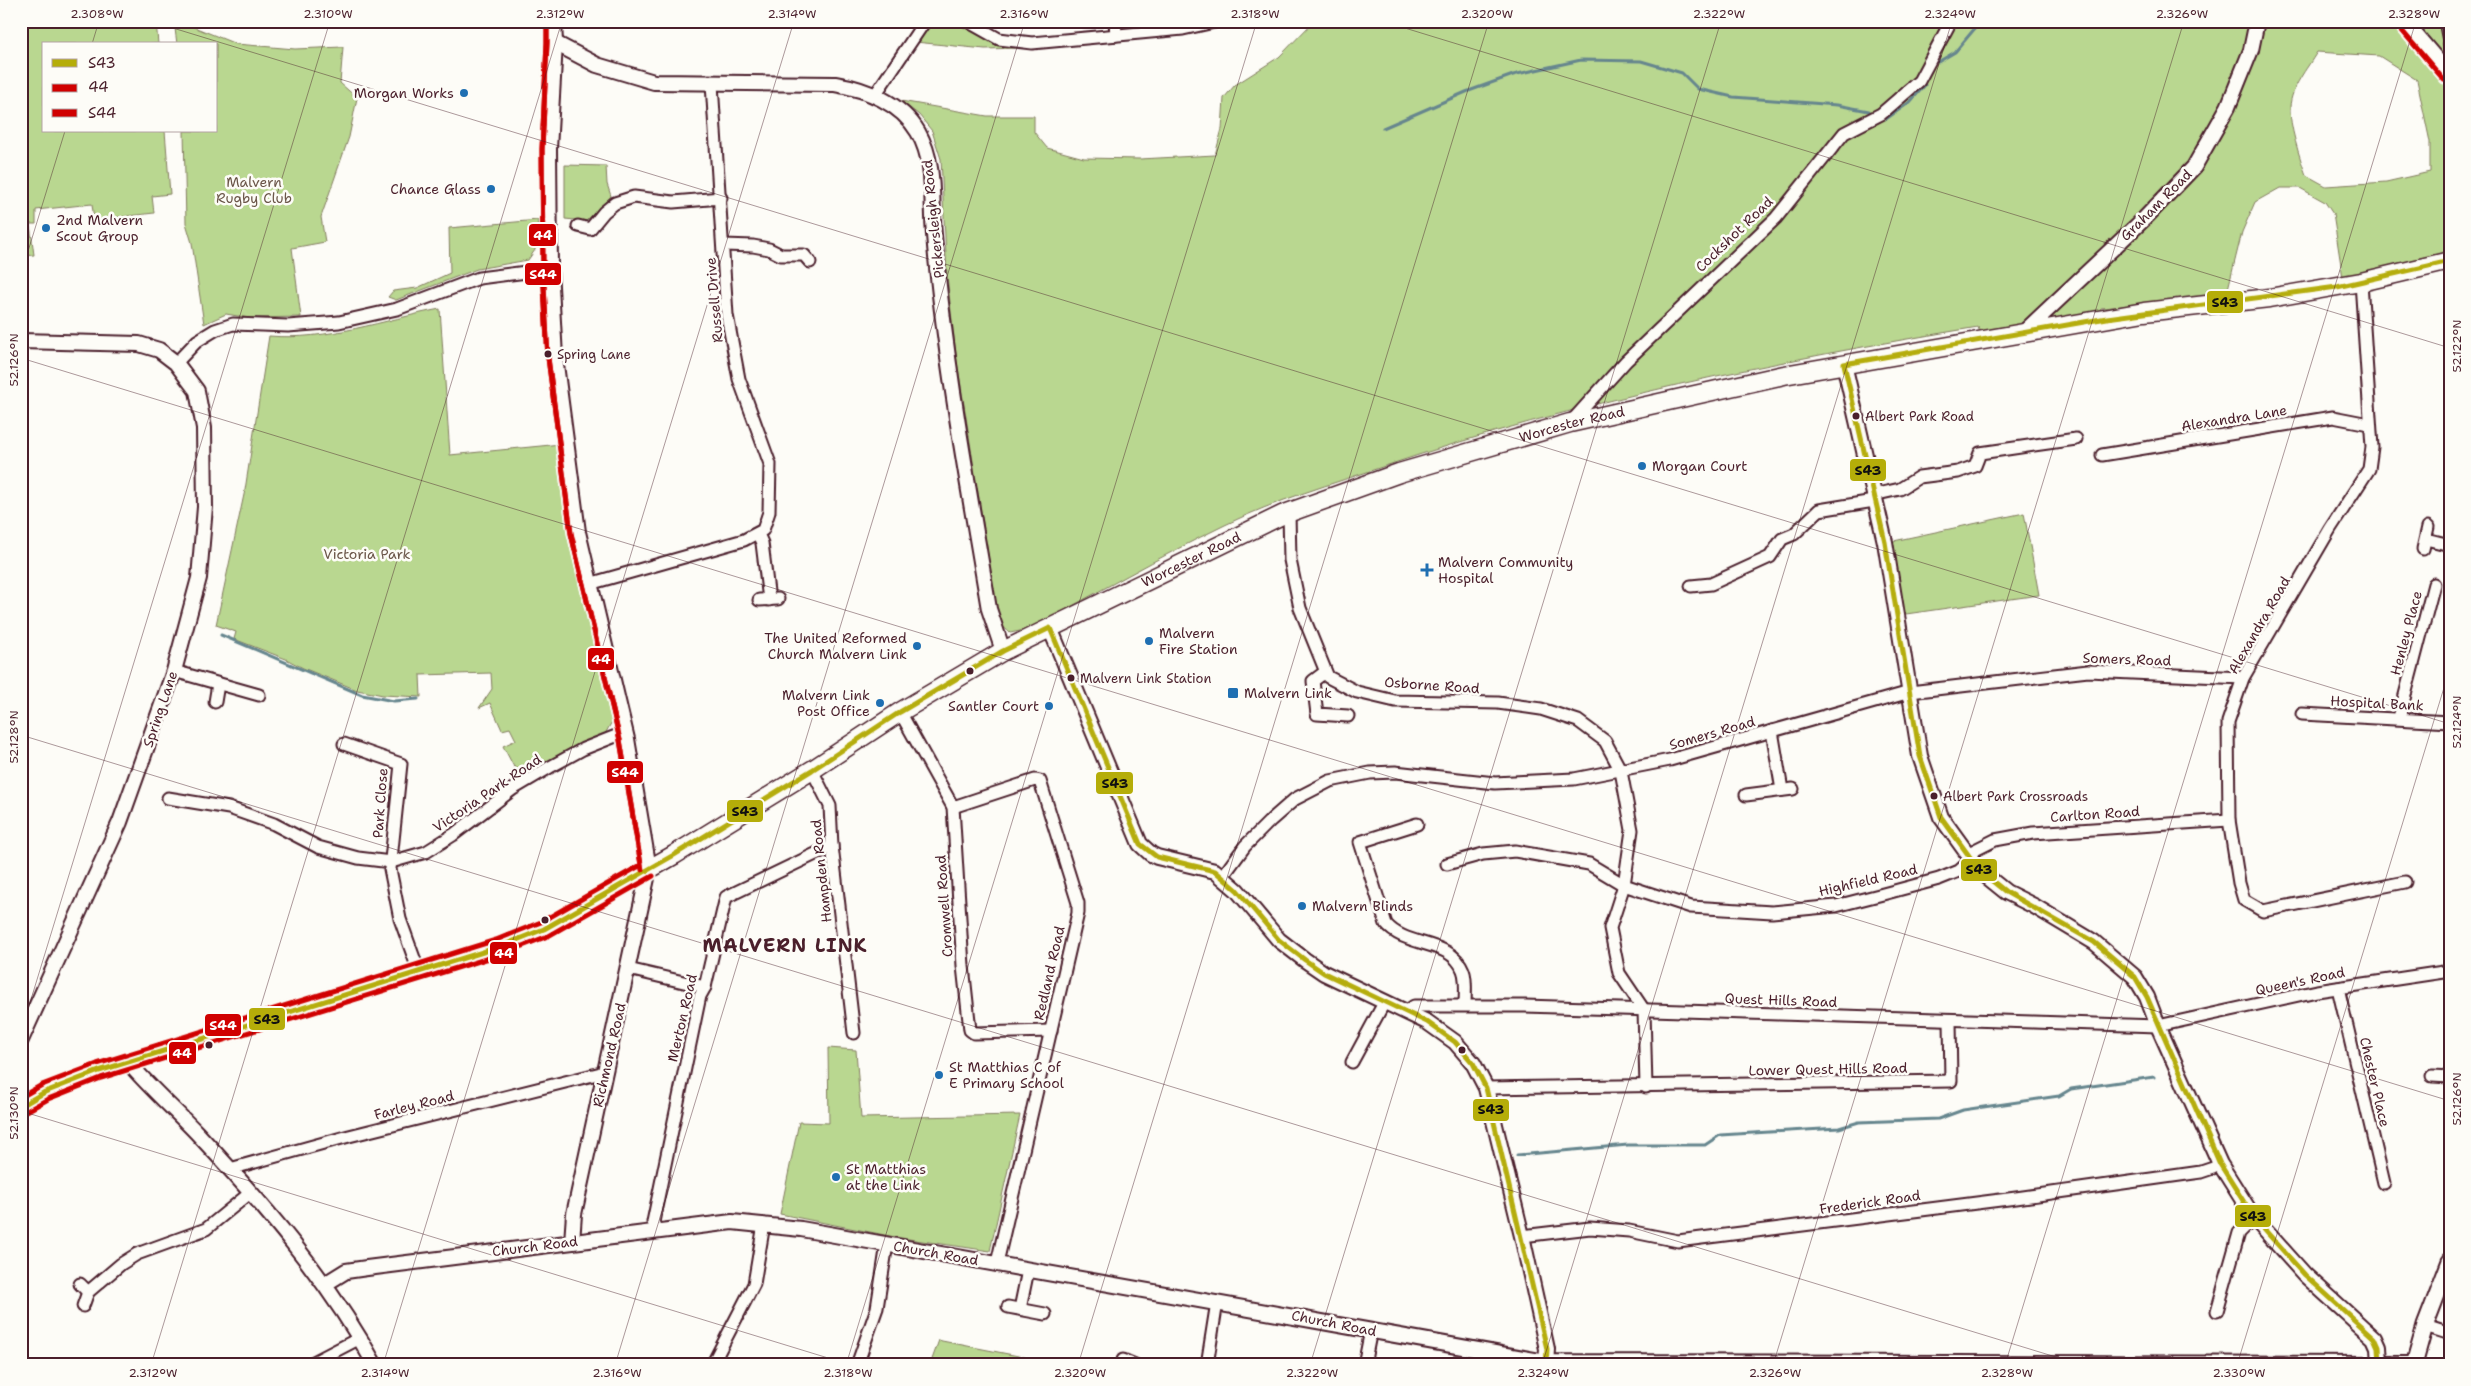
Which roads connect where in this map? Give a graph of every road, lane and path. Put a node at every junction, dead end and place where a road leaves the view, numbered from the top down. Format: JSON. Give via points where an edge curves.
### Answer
{"nodes":[{"id":1,"x":554,"y":21,"type":"edge"},
{"id":2,"x":925,"y":21,"type":"edge"},
{"id":3,"x":967,"y":21,"type":"edge"},
{"id":4,"x":1115,"y":21,"type":"edge"},
{"id":5,"x":1219,"y":21,"type":"edge"},
{"id":6,"x":1951,"y":21,"type":"edge"},
{"id":7,"x":2256,"y":21,"type":"edge"},
{"id":8,"x":2404,"y":21,"type":"edge"},
{"id":9,"x":2445,"y":21,"type":"edge"},
{"id":10,"x":1116,"y":35,"type":"junction"},
{"id":11,"x":555,"y":43,"type":"junction"},
{"id":12,"x":2450,"y":46,"type":"edge"},
{"id":13,"x":2450,"y":75,"type":"edge"},
{"id":14,"x":712,"y":84,"type":"junction"},
{"id":15,"x":875,"y":95,"type":"junction"},
{"id":16,"x":720,"y":198,"type":"junction"},
{"id":17,"x":578,"y":226,"type":"dead end"},
{"id":18,"x":724,"y":245,"type":"junction"},
{"id":19,"x":808,"y":254,"type":"dead end"},
{"id":20,"x":2450,"y":261,"type":"edge"},
{"id":21,"x":550,"y":270,"type":"junction"},
{"id":22,"x":2361,"y":282,"type":"junction"},
{"id":23,"x":2023,"y":333,"type":"junction"},
{"id":24,"x":21,"y":341,"type":"edge"},
{"id":25,"x":176,"y":363,"type":"junction"},
{"id":26,"x":1844,"y":364,"type":"junction"},
{"id":27,"x":1570,"y":423,"type":"junction"},
{"id":28,"x":2369,"y":424,"type":"junction"},
{"id":29,"x":2076,"y":439,"type":"dead end"},
{"id":30,"x":2102,"y":455,"type":"dead end"},
{"id":31,"x":1874,"y":498,"type":"junction"},
{"id":32,"x":1280,"y":517,"type":"junction"},
{"id":33,"x":2428,"y":527,"type":"dead end"},
{"id":34,"x":758,"y":534,"type":"junction"},
{"id":35,"x":2450,"y":545,"type":"edge"},
{"id":36,"x":589,"y":584,"type":"junction"},
{"id":37,"x":2434,"y":584,"type":"dead end"},
{"id":38,"x":1691,"y":586,"type":"dead end"},
{"id":39,"x":769,"y":600,"type":"dead end"},
{"id":40,"x":1050,"y":628,"type":"junction"},
{"id":41,"x":1004,"y":651,"type":"junction"},
{"id":42,"x":174,"y":671,"type":"junction"},
{"id":43,"x":1325,"y":672,"type":"junction"},
{"id":44,"x":2243,"y":678,"type":"junction"},
{"id":45,"x":218,"y":684,"type":"junction"},
{"id":46,"x":1910,"y":692,"type":"junction"},
{"id":47,"x":259,"y":695,"type":"dead end"},
{"id":48,"x":215,"y":702,"type":"dead end"},
{"id":49,"x":900,"y":712,"type":"junction"},
{"id":50,"x":2302,"y":714,"type":"dead end"},
{"id":51,"x":1348,"y":716,"type":"dead end"},
{"id":52,"x":2399,"y":718,"type":"junction"},
{"id":53,"x":2450,"y":722,"type":"edge"},
{"id":54,"x":1772,"y":731,"type":"junction"},
{"id":55,"x":626,"y":732,"type":"junction"},
{"id":56,"x":352,"y":743,"type":"dead end"},
{"id":57,"x":812,"y":770,"type":"junction"},
{"id":58,"x":1621,"y":771,"type":"junction"},
{"id":59,"x":1746,"y":795,"type":"dead end"},
{"id":60,"x":168,"y":798,"type":"dead end"},
{"id":61,"x":953,"y":807,"type":"junction"},
{"id":62,"x":2229,"y":820,"type":"junction"},
{"id":63,"x":1417,"y":824,"type":"dead end"},
{"id":64,"x":832,"y":846,"type":"junction"},
{"id":65,"x":1969,"y":857,"type":"junction"},
{"id":66,"x":391,"y":862,"type":"junction"},
{"id":67,"x":1447,"y":864,"type":"dead end"},
{"id":68,"x":649,"y":869,"type":"junction"},
{"id":69,"x":1223,"y":876,"type":"junction"},
{"id":70,"x":2398,"y":880,"type":"dead end"},
{"id":71,"x":1624,"y":885,"type":"junction"},
{"id":72,"x":628,"y":969,"type":"junction"},
{"id":73,"x":2450,"y":971,"type":"edge"},
{"id":74,"x":419,"y":972,"type":"junction"},
{"id":75,"x":2338,"y":988,"type":"junction"},
{"id":76,"x":704,"y":989,"type":"junction"},
{"id":77,"x":1385,"y":1001,"type":"junction"},
{"id":78,"x":1465,"y":1005,"type":"junction"},
{"id":79,"x":1644,"y":1010,"type":"junction"},
{"id":80,"x":1406,"y":1012,"type":"junction"},
{"id":81,"x":1950,"y":1021,"type":"junction"},
{"id":82,"x":2158,"y":1026,"type":"junction"},
{"id":83,"x":1051,"y":1031,"type":"junction"},
{"id":84,"x":854,"y":1033,"type":"dead end"},
{"id":85,"x":21,"y":1040,"type":"edge"},
{"id":86,"x":128,"y":1062,"type":"junction"},
{"id":87,"x":1352,"y":1062,"type":"dead end"},
{"id":88,"x":605,"y":1072,"type":"junction"},
{"id":89,"x":2432,"y":1076,"type":"dead end"},
{"id":90,"x":2450,"y":1077,"type":"edge"},
{"id":91,"x":1646,"y":1087,"type":"junction"},
{"id":92,"x":1486,"y":1088,"type":"junction"},
{"id":93,"x":22,"y":1103,"type":"edge"},
{"id":94,"x":2220,"y":1164,"type":"junction"},
{"id":95,"x":230,"y":1169,"type":"junction"},
{"id":96,"x":2384,"y":1183,"type":"dead end"},
{"id":97,"x":250,"y":1193,"type":"junction"},
{"id":98,"x":2254,"y":1218,"type":"junction"},
{"id":99,"x":764,"y":1224,"type":"junction"},
{"id":100,"x":657,"y":1231,"type":"junction"},
{"id":101,"x":1522,"y":1236,"type":"junction"},
{"id":102,"x":572,"y":1242,"type":"junction"},
{"id":103,"x":887,"y":1244,"type":"junction"},
{"id":104,"x":2450,"y":1261,"type":"edge"},
{"id":105,"x":997,"y":1263,"type":"junction"},
{"id":106,"x":1028,"y":1270,"type":"junction"},
{"id":107,"x":325,"y":1284,"type":"junction"},
{"id":108,"x":1216,"y":1302,"type":"junction"},
{"id":109,"x":83,"y":1306,"type":"dead end"},
{"id":110,"x":1008,"y":1307,"type":"dead end"},
{"id":111,"x":1020,"y":1309,"type":"junction"},
{"id":112,"x":2217,"y":1311,"type":"dead end"},
{"id":113,"x":1045,"y":1314,"type":"dead end"},
{"id":114,"x":2425,"y":1326,"type":"junction"},
{"id":115,"x":1371,"y":1330,"type":"junction"},
{"id":116,"x":2450,"y":1334,"type":"edge"},
{"id":117,"x":360,"y":1338,"type":"junction"},
{"id":118,"x":1123,"y":1360,"type":"dead end"},
{"id":119,"x":1546,"y":1363,"type":"edge"},
{"id":120,"x":2379,"y":1363,"type":"junction"},
{"id":121,"x":1758,"y":1364,"type":"edge"},
{"id":122,"x":2211,"y":1364,"type":"edge"},
{"id":123,"x":2414,"y":1364,"type":"edge"},
{"id":124,"x":308,"y":1365,"type":"edge"},
{"id":125,"x":375,"y":1365,"type":"edge"},
{"id":126,"x":712,"y":1365,"type":"edge"},
{"id":127,"x":857,"y":1365,"type":"edge"},
{"id":128,"x":1135,"y":1365,"type":"edge"},
{"id":129,"x":1207,"y":1365,"type":"edge"},
{"id":130,"x":1364,"y":1365,"type":"edge"}],
"edges":[{"from":1,"to":11,"type":"street"},
{"from":2,"to":15,"type":"street"},
{"from":3,"to":10,"type":"street","via":[[1010,41],[1032,43]]},
{"from":4,"to":10,"type":"street"},
{"from":5,"to":10,"type":"street","via":[[1183,29]]},
{"from":6,"to":27,"type":"street","name":"Cockshot Road","via":[[1919,82],[1881,114],[1844,133],[1776,218],[1626,361]]},
{"from":7,"to":23,"type":"street","name":"Graham Road","via":[[2251,50],[2228,107],[2194,167]]},
{"from":8,"to":13,"type":"street"},
{"from":9,"to":12,"type":"street"},
{"from":11,"to":14,"type":"street","name":"Pickersleigh Road","via":[[597,65],[634,78],[673,84]]},
{"from":11,"to":21,"type":"street","via":[[549,149]]},
{"from":14,"to":15,"type":"street","name":"Pickersleigh Road","via":[[836,84]]},
{"from":14,"to":16,"type":"street","name":"Russell Drive"},
{"from":15,"to":41,"type":"street","name":"Pickersleigh Road","via":[[900,112],[917,130],[931,174],[945,334],[989,609]]},
{"from":16,"to":17,"type":"street","via":[[673,202],[634,197],[615,204],[590,229]]},
{"from":16,"to":18,"type":"street","name":"Russell Drive"},
{"from":18,"to":19,"type":"street","via":[[761,247],[781,255]]},
{"from":18,"to":34,"type":"street","name":"Russell Drive","via":[[727,315],[739,379],[770,464],[769,512],[763,530]]},
{"from":20,"to":22,"type":"highway","name":"Worcester Road"},
{"from":21,"to":25,"type":"street","via":[[479,278],[397,309],[339,322],[288,326],[233,324],[197,341]]},
{"from":21,"to":36,"type":"street","via":[[555,357],[570,483]]},
{"from":22,"to":23,"type":"highway","name":"Worcester Road","via":[[2269,298],[2144,312]]},
{"from":22,"to":28,"type":"street","name":"Alexandra Road"},
{"from":23,"to":26,"type":"highway","name":"Worcester Road"},
{"from":24,"to":25,"type":"street","name":"Spring Lane","via":[[140,344],[159,350]]},
{"from":25,"to":42,"type":"street","name":"Spring Lane","via":[[197,391],[204,428],[205,507],[199,578]]},
{"from":26,"to":27,"type":"highway","name":"Worcester Road","via":[[1766,378]]},
{"from":26,"to":31,"type":"street"},
{"from":27,"to":32,"type":"highway","name":"Worcester Road","via":[[1399,473]]},
{"from":28,"to":30,"type":"street","name":"Alexandra Lane","via":[[2333,417]]},
{"from":28,"to":44,"type":"street","name":"Alexandra Road","via":[[2372,446],[2369,469]]},
{"from":29,"to":31,"type":"street","via":[[1980,453],[1975,466],[1958,472],[1920,477],[1900,489]]},
{"from":31,"to":38,"type":"street","via":[[1819,510],[1794,534],[1782,539],[1770,557],[1711,584]]},
{"from":31,"to":46,"type":"street","via":[[1885,542]]},
{"from":32,"to":40,"type":"highway","name":"Worcester Road"},
{"from":32,"to":43,"type":"street","via":[[1300,608]]},
{"from":33,"to":35,"type":"street","via":[[2424,544]]},
{"from":34,"to":36,"type":"street"},
{"from":34,"to":39,"type":"street"},
{"from":36,"to":55,"type":"street"},
{"from":37,"to":52,"type":"street","name":"Henley Place"},
{"from":40,"to":41,"type":"highway","name":"Worcester Road"},
{"from":40,"to":69,"type":"street","via":[[1140,844],[1157,857],[1209,869]]},
{"from":41,"to":49,"type":"highway","name":"Worcester Road"},
{"from":42,"to":45,"type":"street"},
{"from":42,"to":85,"type":"street","name":"Spring Lane","via":[[120,822]]},
{"from":43,"to":51,"type":"street","via":[[1313,682],[1316,714]]},
{"from":43,"to":58,"type":"street","name":"Osborne Road","via":[[1328,678],[1357,692],[1395,701],[1498,703],[1541,709],[1578,721],[1605,741]]},
{"from":44,"to":46,"type":"street","name":"Somers Road","via":[[2088,671]]},
{"from":44,"to":62,"type":"street","name":"Alexandra Road","via":[[2228,722]]},
{"from":45,"to":47,"type":"street"},
{"from":45,"to":48,"type":"street"},
{"from":46,"to":54,"type":"street","name":"Somers Road"},
{"from":46,"to":65,"type":"street","via":[[1920,756],[1932,795],[1941,817]]},
{"from":49,"to":57,"type":"highway","name":"Worcester Road"},
{"from":49,"to":61,"type":"street","name":"Cromwell Road"},
{"from":50,"to":52,"type":"street","name":"Hospital Bank"},
{"from":52,"to":53,"type":"street","name":"Hospital Bank"},
{"from":54,"to":58,"type":"street","name":"Somers Road"},
{"from":54,"to":59,"type":"street","via":[[1787,789]]},
{"from":55,"to":66,"type":"street","name":"Victoria Park Road","via":[[583,749],[513,789],[426,852]]},
{"from":55,"to":68,"type":"street"},
{"from":56,"to":66,"type":"street","name":"Park Close","via":[[401,764]]},
{"from":57,"to":64,"type":"street","name":"Hampden Road","via":[[830,806]]},
{"from":57,"to":68,"type":"highway","name":"Worcester Road"},
{"from":58,"to":69,"type":"street","name":"Somers Road","via":[[1574,779],[1495,783],[1395,772],[1330,781],[1295,799],[1271,820]]},
{"from":58,"to":71,"type":"street","name":"Osborne Road","via":[[1632,830]]},
{"from":60,"to":66,"type":"street","name":"Victoria Park Road","via":[[229,808],[274,824],[318,847],[358,858]]},
{"from":61,"to":83,"type":"street","name":"Cromwell Road","via":[[970,1030],[974,1033]]},
{"from":61,"to":83,"type":"street","name":"Redland Road","via":[[1035,780],[1042,784],[1079,907]]},
{"from":62,"to":65,"type":"street","name":"Carlton Road","via":[[2033,833],[1995,840]]},
{"from":62,"to":70,"type":"street","name":"Alexandra Road","via":[[2244,900],[2263,911]]},
{"from":63,"to":78,"type":"street","via":[[1360,842],[1386,924],[1394,933],[1454,956],[1464,971]]},
{"from":64,"to":76,"type":"street","name":"Merton Road","via":[[726,897]]},
{"from":64,"to":84,"type":"street","name":"Hampden Road"},
{"from":65,"to":71,"type":"street","name":"Highfield Road","via":[[1960,871],[1939,879],[1836,906],[1772,912],[1691,907]]},
{"from":65,"to":82,"type":"street","via":[[2006,892],[2072,929],[2119,962],[2135,977]]},
{"from":66,"to":74,"type":"street","via":[[400,919]]},
{"from":67,"to":71,"type":"street","name":"Highfield Road","via":[[1483,854],[1516,851],[1589,864]]},
{"from":68,"to":72,"type":"street","name":"Richmond Road"},
{"from":68,"to":74,"type":"highway","name":"Worcester Road","via":[[534,933]]},
{"from":69,"to":77,"type":"street","via":[[1285,945],[1324,973]]},
{"from":71,"to":79,"type":"street","name":"Osborne Road","via":[[1610,928],[1618,973]]},
{"from":72,"to":76,"type":"street"},
{"from":72,"to":88,"type":"street","name":"Richmond Road"},
{"from":73,"to":75,"type":"street","name":"Queen's Road"},
{"from":74,"to":86,"type":"highway","name":"Worcester Road"},
{"from":75,"to":82,"type":"street","name":"Queen's Road"},
{"from":75,"to":96,"type":"street","name":"Chester Place"},
{"from":76,"to":100,"type":"street","name":"Merton Road","via":[[653,1222]]},
{"from":77,"to":80,"type":"street"},
{"from":77,"to":87,"type":"street"},
{"from":78,"to":79,"type":"street","name":"Quest Hills Road"},
{"from":78,"to":80,"type":"street","name":"Quest Hills Road","via":[[1414,1006]]},
{"from":79,"to":81,"type":"street","name":"Quest Hills Road"},
{"from":79,"to":91,"type":"street"},
{"from":80,"to":92,"type":"street","via":[[1455,1042],[1473,1063]]},
{"from":81,"to":82,"type":"street","name":"Quest Hills Road"},
{"from":81,"to":91,"type":"street","name":"Lower Quest Hills Road","via":[[1951,1081]]},
{"from":82,"to":94,"type":"street"},
{"from":83,"to":105,"type":"street","name":"Redland Road"},
{"from":86,"to":93,"type":"highway","name":"Worcester Road"},
{"from":86,"to":95,"type":"street"},
{"from":88,"to":95,"type":"street","name":"Farley Road"},
{"from":88,"to":102,"type":"street","name":"Richmond Road","via":[[574,1214]]},
{"from":89,"to":90,"type":"street"},
{"from":91,"to":92,"type":"street","name":"Lower Quest Hills Road"},
{"from":92,"to":101,"type":"street"},
{"from":94,"to":98,"type":"street"},
{"from":94,"to":101,"type":"street","name":"Frederick Road","via":[[2201,1172],[1678,1241],[1629,1231],[1590,1228]]},
{"from":95,"to":97,"type":"street"},
{"from":97,"to":107,"type":"street"},
{"from":97,"to":109,"type":"street","via":[[206,1229],[137,1254],[84,1288]]},
{"from":98,"to":112,"type":"street","via":[[2239,1233],[2228,1293]]},
{"from":98,"to":120,"type":"street","via":[[2305,1275],[2374,1338]]},
{"from":99,"to":100,"type":"street","name":"Church Road","via":[[732,1222]]},
{"from":99,"to":103,"type":"street","name":"Church Road"},
{"from":99,"to":126,"type":"street","via":[[754,1284]]},
{"from":100,"to":102,"type":"street","name":"Church Road"},
{"from":101,"to":119,"type":"street","via":[[1547,1349]]},
{"from":102,"to":107,"type":"street","name":"Church Road","via":[[346,1271]]},
{"from":103,"to":105,"type":"street","name":"Church Road"},
{"from":103,"to":127,"type":"street","via":[[877,1308]]},
{"from":104,"to":114,"type":"main road"},
{"from":105,"to":106,"type":"street","name":"Church Road"},
{"from":106,"to":108,"type":"street","name":"Church Road"},
{"from":106,"to":111,"type":"street"},
{"from":107,"to":117,"type":"street"},
{"from":108,"to":115,"type":"street","name":"Church Road"},
{"from":108,"to":129,"type":"street"},
{"from":110,"to":111,"type":"street"},
{"from":111,"to":113,"type":"street"},
{"from":114,"to":116,"type":"street"},
{"from":114,"to":123,"type":"main road"},
{"from":115,"to":119,"type":"street","name":"Church Road"},
{"from":115,"to":130,"type":"street"},
{"from":117,"to":124,"type":"street"},
{"from":117,"to":125,"type":"street"},
{"from":118,"to":128,"type":"street"},
{"from":119,"to":121,"type":"street","name":"Church Road"},
{"from":120,"to":122,"type":"street","name":"Church Road"},
{"from":120,"to":123,"type":"street","name":"Church Road"},
{"from":121,"to":122,"type":"street","name":"Church Road","via":[[1837,1361]]}]}
